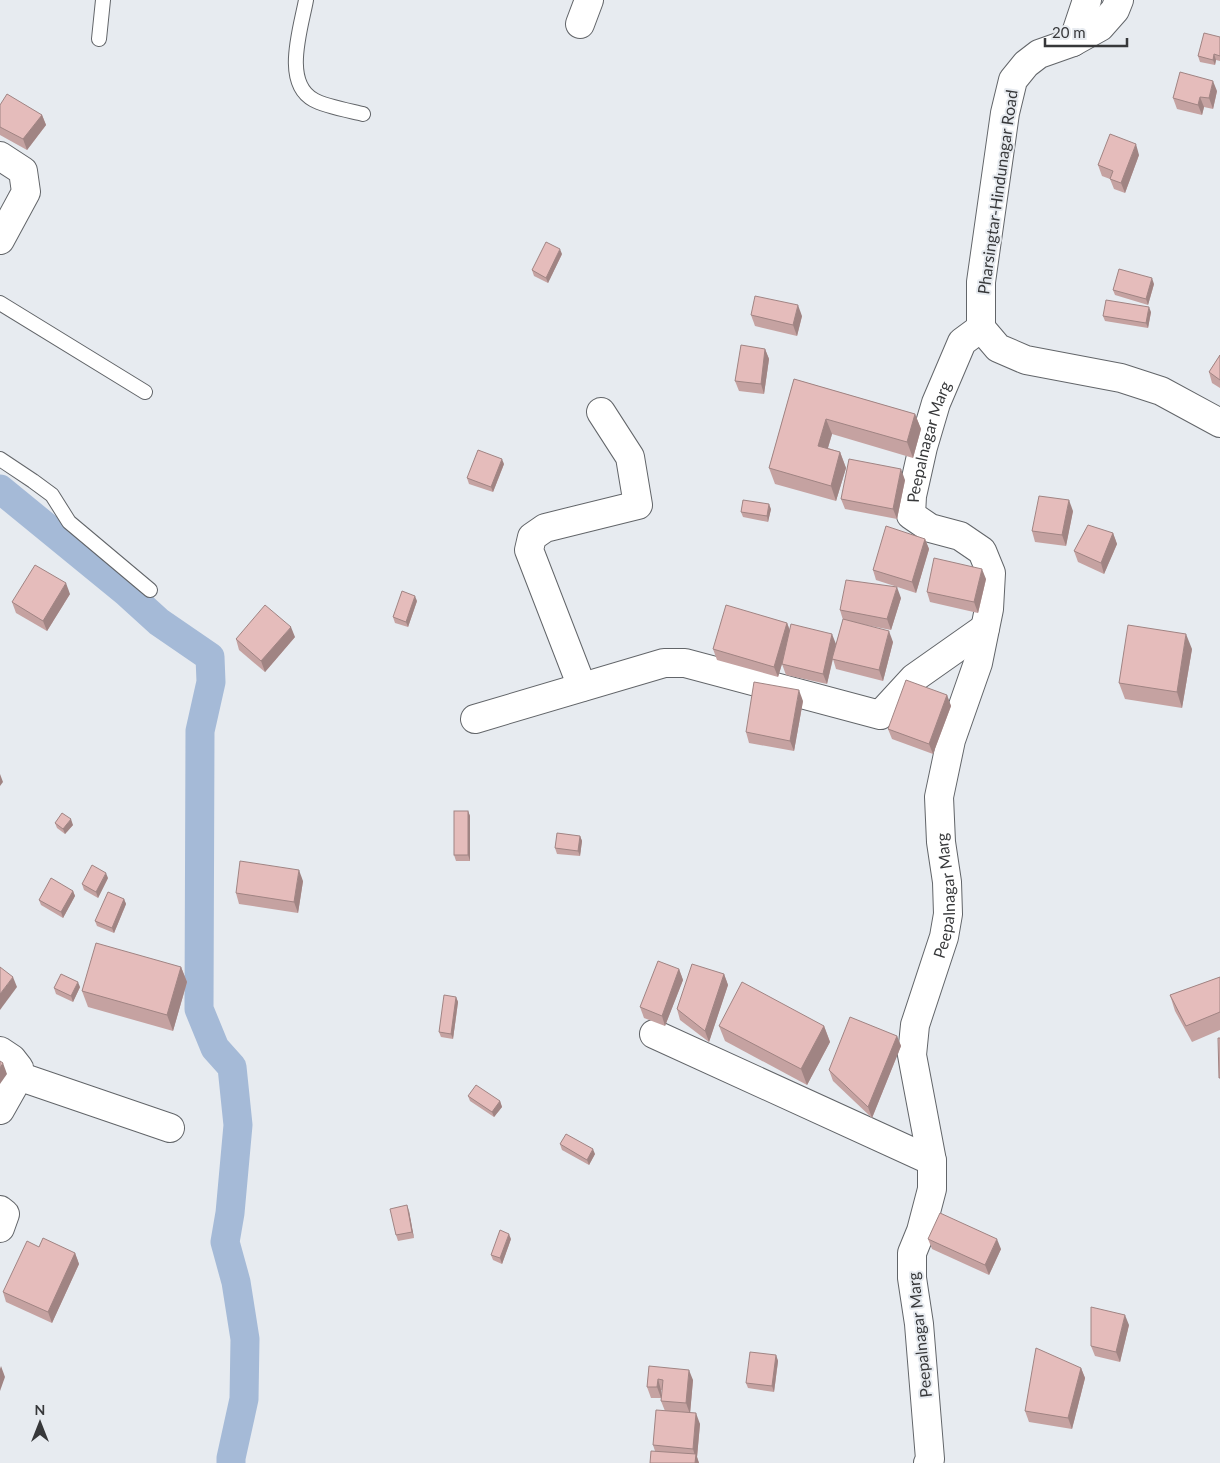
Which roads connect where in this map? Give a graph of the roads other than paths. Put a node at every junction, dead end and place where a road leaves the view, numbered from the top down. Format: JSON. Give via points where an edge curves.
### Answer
{"nodes":[{"id":1,"x":103,"y":0,"type":"edge"},
{"id":2,"x":306,"y":0,"type":"edge"},
{"id":3,"x":1087,"y":0,"type":"edge"},
{"id":4,"x":1119,"y":0,"type":"edge"},
{"id":5,"x":99,"y":39,"type":"dead end"},
{"id":6,"x":1073,"y":42,"type":"junction"},
{"id":7,"x":363,"y":114,"type":"dead end"},
{"id":8,"x":0,"y":156,"type":"edge"},
{"id":9,"x":0,"y":240,"type":"edge"},
{"id":10,"x":0,"y":303,"type":"edge"},
{"id":11,"x":981,"y":328,"type":"junction"},
{"id":12,"x":145,"y":392,"type":"dead end"},
{"id":13,"x":601,"y":412,"type":"dead end"},
{"id":14,"x":1220,"y":422,"type":"edge"},
{"id":15,"x":0,"y":459,"type":"edge"},
{"id":16,"x":150,"y":590,"type":"dead end"},
{"id":17,"x":985,"y":628,"type":"junction"},
{"id":18,"x":582,"y":688,"type":"junction"},
{"id":19,"x":475,"y":719,"type":"dead end"},
{"id":20,"x":654,"y":1034,"type":"dead end"},
{"id":21,"x":0,"y":1051,"type":"edge"},
{"id":22,"x":18,"y":1076,"type":"junction"},
{"id":23,"x":0,"y":1110,"type":"edge"},
{"id":24,"x":170,"y":1128,"type":"dead end"},
{"id":25,"x":932,"y":1162,"type":"junction"},
{"id":26,"x":0,"y":1210,"type":"edge"},
{"id":27,"x":0,"y":1228,"type":"edge"},
{"id":28,"x":928,"y":1463,"type":"edge"}],
"edges":[{"from":1,"to":5,"type":"lane"},
{"from":2,"to":7,"type":"lane","via":[[295,66],[300,86],[314,100]]},
{"from":3,"to":6,"type":"street"},
{"from":4,"to":6,"type":"street","name":"Pharsingtar-Hindunagar Road","via":[[1100,27]]},
{"from":6,"to":11,"type":"street","name":"Pharsingtar-Hindunagar Road","via":[[1039,54],[1013,80],[1005,113],[981,282]]},
{"from":8,"to":9,"type":"street","via":[[23,171],[26,192]]},
{"from":10,"to":12,"type":"lane"},
{"from":11,"to":14,"type":"street","via":[[998,348],[1026,360],[1121,378],[1161,391]]},
{"from":11,"to":17,"type":"street","name":"Peepalnagar Marg","via":[[962,342],[936,403],[912,496],[911,515],[930,528],[960,536],[982,551],[991,573]]},
{"from":13,"to":18,"type":"street","via":[[630,457],[638,505],[545,528],[532,538],[529,550]]},
{"from":15,"to":16,"type":"lane","via":[[52,495],[68,522]]},
{"from":17,"to":18,"type":"street","via":[[914,678],[880,715],[685,663],[664,663]]},
{"from":17,"to":25,"type":"street","name":"Peepalnagar Marg","via":[[939,797],[948,914],[944,937],[915,1025],[912,1055]]},
{"from":18,"to":19,"type":"street"},
{"from":20,"to":25,"type":"street"},
{"from":21,"to":22,"type":"street","via":[[20,1068]]},
{"from":22,"to":23,"type":"street"},
{"from":22,"to":24,"type":"street"},
{"from":25,"to":28,"type":"street","name":"Peepalnagar Marg","via":[[932,1189],[912,1253],[927,1412]]},
{"from":26,"to":27,"type":"street","via":[[5,1214]]}]}
